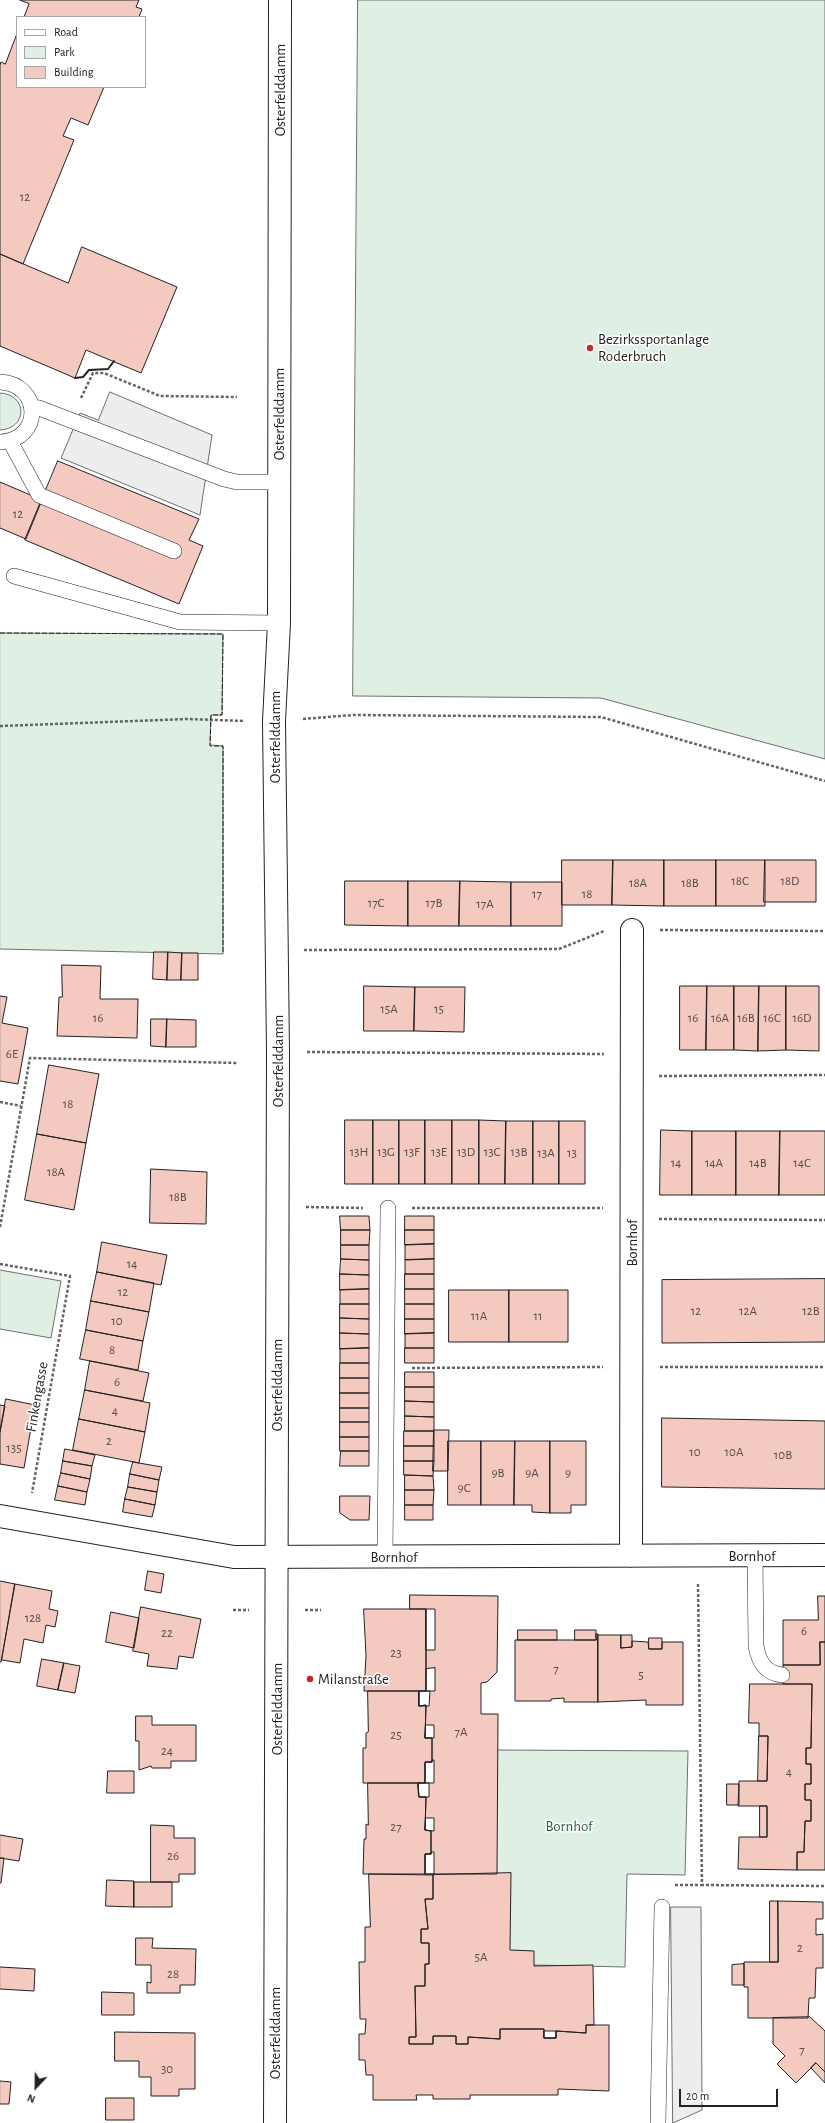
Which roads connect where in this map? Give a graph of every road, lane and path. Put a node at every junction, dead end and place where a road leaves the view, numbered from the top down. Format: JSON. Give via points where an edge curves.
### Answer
{"nodes":[{"id":1,"x":280,"y":0,"type":"edge"},
{"id":2,"x":0,"y":382,"type":"edge"},
{"id":3,"x":74,"y":395,"type":"dead end"},
{"id":4,"x":237,"y":397,"type":"dead end"},
{"id":5,"x":32,"y":407,"type":"junction"},
{"id":6,"x":5,"y":442,"type":"edge"},
{"id":7,"x":279,"y":482,"type":"junction"},
{"id":8,"x":174,"y":552,"type":"dead end"},
{"id":9,"x":14,"y":576,"type":"dead end"},
{"id":10,"x":279,"y":623,"type":"junction"},
{"id":11,"x":297,"y":720,"type":"dead end"},
{"id":12,"x":237,"y":721,"type":"dead end"},
{"id":13,"x":0,"y":726,"type":"edge"},
{"id":14,"x":825,"y":782,"type":"edge"},
{"id":15,"x":632,"y":930,"type":"junction"},
{"id":16,"x":825,"y":931,"type":"edge"},
{"id":17,"x":278,"y":950,"type":"junction"},
{"id":18,"x":278,"y":1052,"type":"junction"},
{"id":19,"x":632,"y":1054,"type":"junction"},
{"id":20,"x":237,"y":1064,"type":"dead end"},
{"id":21,"x":633,"y":1076,"type":"junction"},
{"id":22,"x":825,"y":1076,"type":"edge"},
{"id":23,"x":0,"y":1102,"type":"edge"},
{"id":24,"x":21,"y":1106,"type":"junction"},
{"id":25,"x":278,"y":1207,"type":"junction"},
{"id":26,"x":388,"y":1208,"type":"junction"},
{"id":27,"x":632,"y":1214,"type":"junction"},
{"id":28,"x":825,"y":1220,"type":"edge"},
{"id":29,"x":0,"y":1226,"type":"edge"},
{"id":30,"x":0,"y":1264,"type":"edge"},
{"id":31,"x":631,"y":1367,"type":"junction"},
{"id":32,"x":825,"y":1367,"type":"edge"},
{"id":33,"x":386,"y":1368,"type":"junction"},
{"id":34,"x":0,"y":1516,"type":"edge"},
{"id":35,"x":27,"y":1521,"type":"junction"},
{"id":36,"x":825,"y":1555,"type":"edge"},
{"id":37,"x":632,"y":1556,"type":"junction"},
{"id":38,"x":698,"y":1556,"type":"junction"},
{"id":39,"x":755,"y":1556,"type":"junction"},
{"id":40,"x":277,"y":1557,"type":"junction"},
{"id":41,"x":385,"y":1558,"type":"junction"},
{"id":42,"x":233,"y":1610,"type":"dead end"},
{"id":43,"x":302,"y":1610,"type":"dead end"},
{"id":44,"x":321,"y":1610,"type":"dead end"},
{"id":45,"x":254,"y":1611,"type":"dead end"},
{"id":46,"x":782,"y":1675,"type":"dead end"},
{"id":47,"x":825,"y":1886,"type":"edge"},
{"id":48,"x":662,"y":1907,"type":"dead end"},
{"id":49,"x":275,"y":2123,"type":"edge"},
{"id":50,"x":658,"y":2123,"type":"edge"}],
"edges":[{"from":1,"to":7,"type":"street","name":"Osterfelddamm"},
{"from":2,"to":5,"type":"lane","via":[[15,385],[26,394]]},
{"from":3,"to":4,"type":"path","via":[[81,398],[93,372],[104,373],[160,396]]},
{"from":5,"to":6,"type":"lane","via":[[31,422],[23,434]]},
{"from":5,"to":7,"type":"lane","via":[[224,479],[237,482]]},
{"from":6,"to":8,"type":"lane","via":[[39,495]]},
{"from":7,"to":10,"type":"street","name":"Osterfelddamm"},
{"from":9,"to":10,"type":"lane","via":[[180,622]]},
{"from":10,"to":17,"type":"street","name":"Osterfelddamm","via":[[274,721]]},
{"from":11,"to":14,"type":"path","via":[[353,715],[602,718]]},
{"from":12,"to":13,"type":"path","via":[[187,719]]},
{"from":15,"to":16,"type":"path"},
{"from":15,"to":17,"type":"path","via":[[607,929],[559,949]]},
{"from":15,"to":19,"type":"street","name":"Bornhof"},
{"from":17,"to":18,"type":"street","name":"Osterfelddamm"},
{"from":18,"to":19,"type":"path"},
{"from":18,"to":25,"type":"street","name":"Osterfelddamm"},
{"from":19,"to":21,"type":"street","name":"Bornhof"},
{"from":20,"to":24,"type":"path","via":[[30,1058]]},
{"from":21,"to":22,"type":"path"},
{"from":21,"to":27,"type":"street","name":"Bornhof"},
{"from":23,"to":24,"type":"path"},
{"from":24,"to":29,"type":"path"},
{"from":25,"to":26,"type":"path"},
{"from":25,"to":40,"type":"street","name":"Osterfelddamm"},
{"from":26,"to":27,"type":"path","via":[[605,1208]]},
{"from":26,"to":33,"type":"lane"},
{"from":27,"to":28,"type":"path","via":[[653,1219]]},
{"from":27,"to":31,"type":"street","name":"Bornhof"},
{"from":30,"to":35,"type":"path","name":"Finkengasse","via":[[70,1276]]},
{"from":31,"to":32,"type":"path"},
{"from":31,"to":33,"type":"path"},
{"from":31,"to":37,"type":"street","name":"Bornhof"},
{"from":33,"to":41,"type":"lane"},
{"from":34,"to":35,"type":"street"},
{"from":35,"to":40,"type":"street","via":[[234,1557]]},
{"from":36,"to":39,"type":"street","name":"Bornhof"},
{"from":37,"to":38,"type":"street","name":"Bornhof"},
{"from":37,"to":41,"type":"street","name":"Bornhof"},
{"from":38,"to":39,"type":"street","name":"Bornhof"},
{"from":38,"to":47,"type":"path","via":[[702,1885]]},
{"from":39,"to":46,"type":"lane","via":[[758,1657],[768,1671]]},
{"from":40,"to":41,"type":"street","name":"Bornhof"},
{"from":40,"to":49,"type":"street","name":"Osterfelddamm"},
{"from":42,"to":45,"type":"path"},
{"from":43,"to":44,"type":"path"},
{"from":48,"to":50,"type":"lane"}]}
